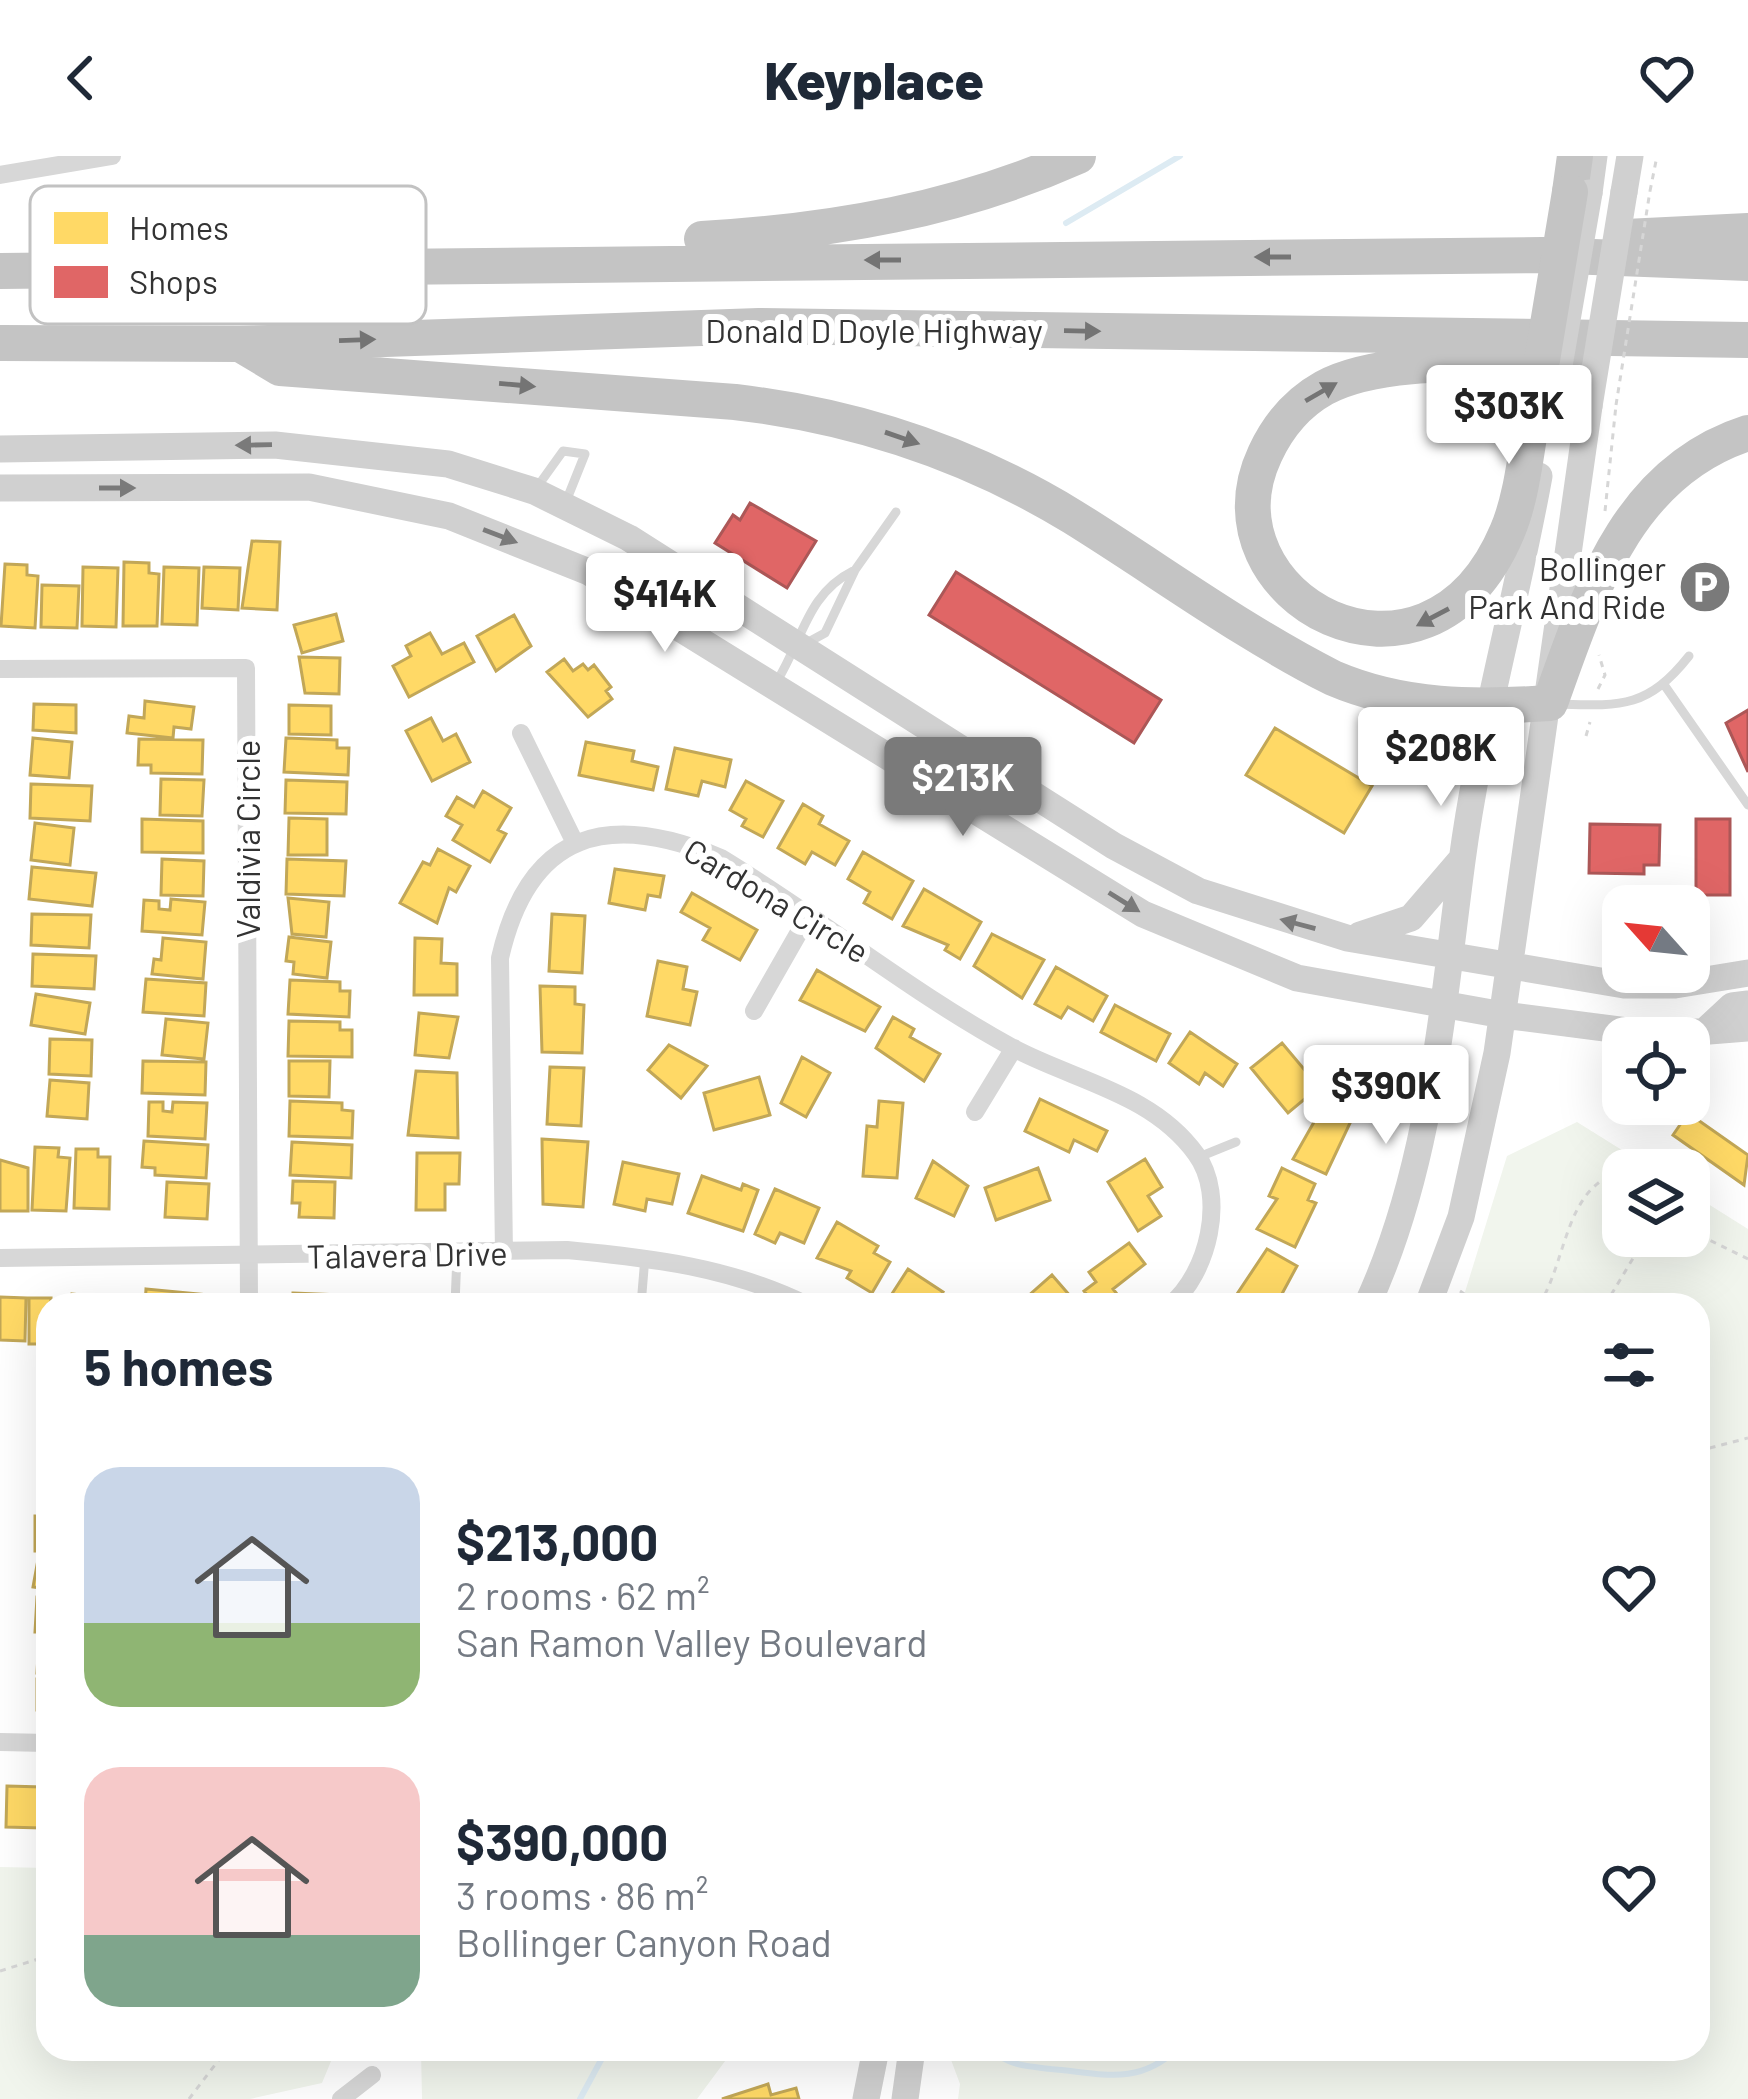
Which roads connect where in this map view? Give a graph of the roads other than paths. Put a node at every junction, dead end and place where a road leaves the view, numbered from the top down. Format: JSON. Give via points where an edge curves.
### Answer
{"nodes":[{"id":1,"x":112,"y":156,"type":"edge"},
{"id":2,"x":1078,"y":156,"type":"edge"},
{"id":3,"x":1594,"y":156,"type":"edge"},
{"id":4,"x":1630,"y":156,"type":"edge"},
{"id":5,"x":0,"y":176,"type":"edge"},
{"id":6,"x":1578,"y":180,"type":"edge"},
{"id":7,"x":1748,"y":231,"type":"edge"},
{"id":8,"x":1543,"y":255,"type":"junction"},
{"id":9,"x":594,"y":263,"type":"junction"},
{"id":10,"x":1748,"y":263,"type":"edge"},
{"id":11,"x":426,"y":265,"type":"edge"},
{"id":12,"x":0,"y":271,"type":"edge"},
{"id":13,"x":30,"y":271,"type":"edge"},
{"id":14,"x":1666,"y":340,"type":"junction"},
{"id":15,"x":1748,"y":340,"type":"edge"},
{"id":16,"x":0,"y":343,"type":"edge"},
{"id":17,"x":240,"y":344,"type":"junction"},
{"id":18,"x":1543,"y":407,"type":"junction"},
{"id":19,"x":1748,"y":433,"type":"edge"},
{"id":20,"x":0,"y":449,"type":"edge"},
{"id":21,"x":0,"y":488,"type":"edge"},
{"id":22,"x":534,"y":491,"type":"junction"},
{"id":23,"x":565,"y":504,"type":"junction"},
{"id":24,"x":896,"y":512,"type":"dead end"},
{"id":25,"x":854,"y":570,"type":"junction"},
{"id":26,"x":798,"y":647,"type":"junction"},
{"id":27,"x":1688,"y":656,"type":"dead end"},
{"id":28,"x":0,"y":670,"type":"edge"},
{"id":29,"x":775,"y":685,"type":"junction"},
{"id":30,"x":1665,"y":686,"type":"junction"},
{"id":31,"x":1550,"y":703,"type":"junction"},
{"id":32,"x":1493,"y":707,"type":"junction"},
{"id":33,"x":521,"y":734,"type":"dead end"},
{"id":34,"x":1748,"y":805,"type":"edge"},
{"id":35,"x":574,"y":843,"type":"junction"},
{"id":36,"x":1462,"y":858,"type":"junction"},
{"id":37,"x":810,"y":913,"type":"junction"},
{"id":38,"x":1347,"y":938,"type":"junction"},
{"id":39,"x":1454,"y":955,"type":"junction"},
{"id":40,"x":1511,"y":966,"type":"junction"},
{"id":41,"x":1748,"y":973,"type":"edge"},
{"id":42,"x":1710,"y":976,"type":"edge"},
{"id":43,"x":1602,"y":981,"type":"edge"},
{"id":44,"x":1444,"y":1004,"type":"junction"},
{"id":45,"x":1748,"y":1004,"type":"edge"},
{"id":46,"x":754,"y":1012,"type":"dead end"},
{"id":47,"x":1503,"y":1015,"type":"junction"},
{"id":48,"x":1710,"y":1026,"type":"edge"},
{"id":49,"x":1602,"y":1028,"type":"edge"},
{"id":50,"x":1748,"y":1028,"type":"edge"},
{"id":51,"x":1710,"y":1031,"type":"edge"},
{"id":52,"x":1014,"y":1048,"type":"junction"},
{"id":53,"x":975,"y":1112,"type":"dead end"},
{"id":54,"x":1236,"y":1142,"type":"dead end"},
{"id":55,"x":1199,"y":1157,"type":"junction"},
{"id":56,"x":503,"y":1253,"type":"junction"},
{"id":57,"x":457,"y":1254,"type":"junction"},
{"id":58,"x":248,"y":1256,"type":"junction"},
{"id":59,"x":645,"y":1257,"type":"junction"},
{"id":60,"x":0,"y":1258,"type":"edge"},
{"id":61,"x":249,"y":1293,"type":"edge"},
{"id":62,"x":455,"y":1293,"type":"edge"},
{"id":63,"x":642,"y":1293,"type":"edge"},
{"id":64,"x":778,"y":1293,"type":"edge"},
{"id":65,"x":1180,"y":1293,"type":"edge"},
{"id":66,"x":1371,"y":1293,"type":"edge"},
{"id":67,"x":1432,"y":1293,"type":"edge"},
{"id":68,"x":0,"y":1718,"type":"edge"},
{"id":69,"x":0,"y":1742,"type":"edge"},
{"id":70,"x":36,"y":1743,"type":"edge"},
{"id":71,"x":874,"y":2061,"type":"edge"},
{"id":72,"x":910,"y":2061,"type":"edge"},
{"id":73,"x":371,"y":2075,"type":"dead end"},
{"id":74,"x":341,"y":2099,"type":"edge"},
{"id":75,"x":866,"y":2099,"type":"edge"},
{"id":76,"x":904,"y":2099,"type":"edge"}],
"edges":[{"from":1,"to":5,"type":"street"},
{"from":2,"to":9,"type":"highway","via":[[1000,188],[892,217],[653,242]]},
{"from":3,"to":6,"type":"main road"},
{"from":4,"to":31,"type":"main road","bridge":true,"via":[[1637,191]]},
{"from":6,"to":18,"type":"highway","bridge":true},
{"from":7,"to":8,"type":"highway","via":[[1572,240]]},
{"from":8,"to":9,"type":"highway","name":"Donald D Doyle Highway","one_way":true},
{"from":8,"to":10,"type":"highway","name":"Donald D Doyle Highway"},
{"from":9,"to":11,"type":"highway","name":"Donald D Doyle Highway"},
{"from":12,"to":13,"type":"highway","name":"Donald D Doyle Highway"},
{"from":14,"to":15,"type":"highway","name":"Donald D Doyle Highway"},
{"from":17,"to":14,"type":"highway","name":"Donald D Doyle Highway","one_way":true,"via":[[759,326]]},
{"from":18,"to":14,"type":"highway","one_way":true,"via":[[1508,530],[1463,599],[1434,620],[1405,630],[1340,623],[1311,609],[1270,563],[1255,498],[1261,463],[1296,408],[1325,387],[1389,370],[1642,361]]},
{"from":16,"to":17,"type":"highway","name":"Donald D Doyle Highway"},
{"from":17,"to":32,"type":"highway","one_way":true,"via":[[280,368],[712,400],[839,418],[1023,489],[1333,678],[1381,697]]},
{"from":18,"to":32,"type":"main road"},
{"from":19,"to":31,"type":"highway","via":[[1676,473],[1623,529]]},
{"from":22,"to":20,"type":"main road","one_way":true,"via":[[448,464],[315,448]]},
{"from":21,"to":29,"type":"main road","one_way":true,"via":[[309,487],[449,516],[589,572]]},
{"from":22,"to":23,"type":"main road"},
{"from":22,"to":23,"type":"lane","via":[[563,451],[585,454]]},
{"from":23,"to":26,"type":"main road"},
{"from":24,"to":25,"type":"lane"},
{"from":25,"to":26,"type":"lane","via":[[825,633]]},
{"from":25,"to":26,"type":"lane","via":[[828,583],[804,620]]},
{"from":26,"to":29,"type":"lane"},
{"from":38,"to":26,"type":"main road","one_way":true,"via":[[1198,892]]},
{"from":27,"to":30,"type":"lane"},
{"from":28,"to":58,"type":"street","name":"Valdivia Circle","via":[[246,668]]},
{"from":29,"to":44,"type":"main road","one_way":true,"via":[[1143,914],[1213,948],[1297,978]]},
{"from":30,"to":31,"type":"lane","via":[[1612,706]]},
{"from":30,"to":34,"type":"lane"},
{"from":31,"to":32,"type":"highway"},
{"from":31,"to":40,"type":"main road"},
{"from":32,"to":36,"type":"main road"},
{"from":33,"to":35,"type":"street"},
{"from":35,"to":37,"type":"street","name":"Cardona Circle","via":[[623,831],[673,838]]},
{"from":35,"to":56,"type":"street","via":[[535,876],[509,920],[500,958]]},
{"from":36,"to":38,"type":"main road","via":[[1411,918]]},
{"from":36,"to":39,"type":"main road"},
{"from":37,"to":46,"type":"street"},
{"from":37,"to":52,"type":"street","name":"Cardona Circle"},
{"from":38,"to":39,"type":"main road"},
{"from":39,"to":40,"type":"main road"},
{"from":39,"to":44,"type":"main road"},
{"from":40,"to":43,"type":"main road"},
{"from":40,"to":47,"type":"main road"},
{"from":41,"to":42,"type":"main road"},
{"from":44,"to":47,"type":"main road"},
{"from":44,"to":66,"type":"main road","via":[[1412,1179]]},
{"from":45,"to":48,"type":"main road","via":[[1732,1006]]},
{"from":47,"to":49,"type":"main road"},
{"from":47,"to":67,"type":"main road","via":[[1461,1217]]},
{"from":50,"to":51,"type":"main road"},
{"from":52,"to":53,"type":"street"},
{"from":52,"to":55,"type":"street","name":"Cardona Circle","via":[[1128,1098],[1169,1124]]},
{"from":54,"to":55,"type":"lane"},
{"from":55,"to":65,"type":"street","via":[[1208,1186],[1203,1263]]},
{"from":56,"to":57,"type":"street","name":"Talavera Drive"},
{"from":56,"to":59,"type":"street","name":"Talavera Drive"},
{"from":57,"to":58,"type":"street","name":"Talavera Drive"},
{"from":57,"to":62,"type":"lane"},
{"from":58,"to":60,"type":"street","name":"Talavera Drive"},
{"from":58,"to":61,"type":"street"},
{"from":59,"to":63,"type":"lane"},
{"from":59,"to":64,"type":"street","name":"Talavera Drive","via":[[734,1274]]},
{"from":68,"to":69,"type":"street"},
{"from":69,"to":70,"type":"street"},
{"from":71,"to":75,"type":"main road"},
{"from":72,"to":76,"type":"main road"},
{"from":73,"to":74,"type":"street"}]}
